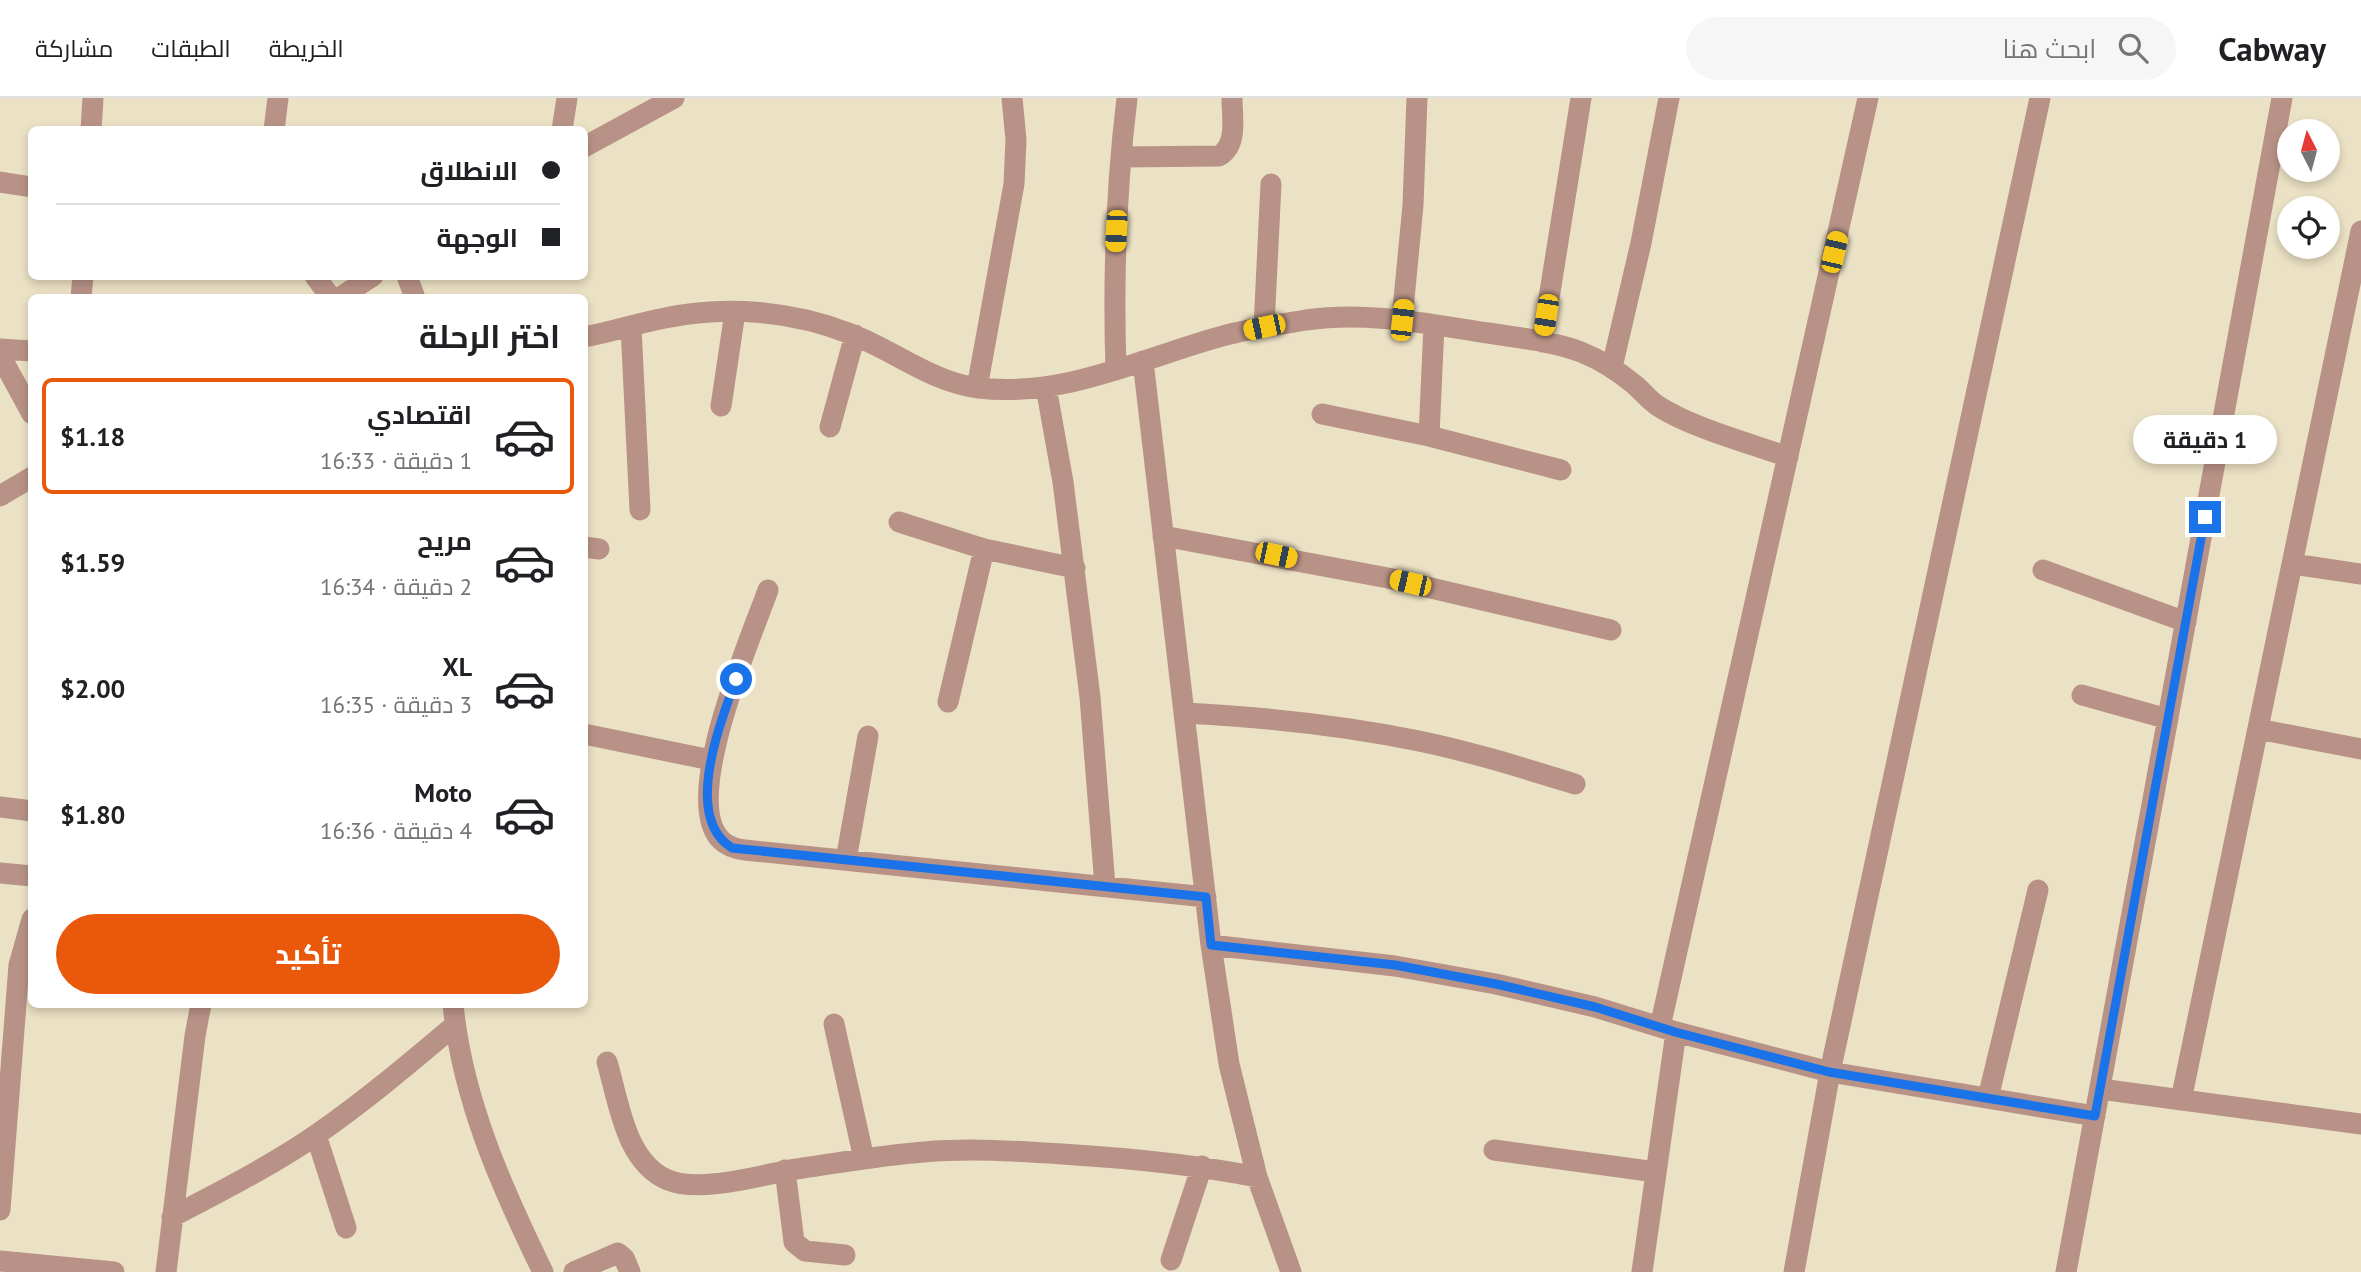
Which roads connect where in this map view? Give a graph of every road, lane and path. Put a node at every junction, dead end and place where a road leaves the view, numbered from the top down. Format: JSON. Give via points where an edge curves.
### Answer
{"nodes":[{"id":1,"x":93,"y":98,"type":"edge"},
{"id":2,"x":278,"y":98,"type":"edge"},
{"id":3,"x":567,"y":98,"type":"edge"},
{"id":4,"x":674,"y":98,"type":"edge"},
{"id":5,"x":1013,"y":98,"type":"edge"},
{"id":6,"x":1127,"y":98,"type":"edge"},
{"id":7,"x":1233,"y":98,"type":"edge"},
{"id":8,"x":1417,"y":98,"type":"edge"},
{"id":9,"x":1581,"y":98,"type":"edge"},
{"id":10,"x":1669,"y":98,"type":"edge"},
{"id":11,"x":1868,"y":98,"type":"edge"},
{"id":12,"x":2040,"y":98,"type":"edge"},
{"id":13,"x":2282,"y":98,"type":"edge"},
{"id":14,"x":91,"y":126,"type":"edge"},
{"id":15,"x":274,"y":126,"type":"edge"},
{"id":16,"x":563,"y":126,"type":"edge"},
{"id":17,"x":588,"y":145,"type":"edge"},
{"id":18,"x":1121,"y":157,"type":"junction"},
{"id":19,"x":0,"y":182,"type":"edge"},
{"id":20,"x":1272,"y":184,"type":"dead end"},
{"id":21,"x":28,"y":186,"type":"edge"},
{"id":22,"x":2361,"y":231,"type":"edge"},
{"id":23,"x":367,"y":280,"type":"edge"},
{"id":24,"x":345,"y":294,"type":"edge"},
{"id":25,"x":735,"y":312,"type":"junction"},
{"id":26,"x":1402,"y":320,"type":"junction"},
{"id":27,"x":1434,"y":325,"type":"junction"},
{"id":28,"x":631,"y":327,"type":"junction"},
{"id":29,"x":1264,"y":327,"type":"junction"},
{"id":30,"x":855,"y":335,"type":"junction"},
{"id":31,"x":588,"y":336,"type":"edge"},
{"id":32,"x":1542,"y":342,"type":"junction"},
{"id":33,"x":0,"y":349,"type":"edge"},
{"id":34,"x":28,"y":351,"type":"edge"},
{"id":35,"x":0,"y":355,"type":"edge"},
{"id":36,"x":1143,"y":361,"type":"junction"},
{"id":37,"x":1612,"y":367,"type":"junction"},
{"id":38,"x":1116,"y":370,"type":"junction"},
{"id":39,"x":1046,"y":387,"type":"junction"},
{"id":40,"x":977,"y":388,"type":"junction"},
{"id":41,"x":721,"y":406,"type":"dead end"},
{"id":42,"x":28,"y":407,"type":"edge"},
{"id":43,"x":1322,"y":414,"type":"dead end"},
{"id":44,"x":830,"y":427,"type":"dead end"},
{"id":45,"x":1429,"y":436,"type":"junction"},
{"id":46,"x":1788,"y":457,"type":"junction"},
{"id":47,"x":1561,"y":470,"type":"dead end"},
{"id":48,"x":28,"y":479,"type":"edge"},
{"id":49,"x":0,"y":496,"type":"edge"},
{"id":50,"x":639,"y":510,"type":"dead end"},
{"id":51,"x":899,"y":522,"type":"dead end"},
{"id":52,"x":1163,"y":536,"type":"junction"},
{"id":53,"x":984,"y":549,"type":"junction"},
{"id":54,"x":2292,"y":564,"type":"junction"},
{"id":55,"x":1075,"y":568,"type":"junction"},
{"id":56,"x":2043,"y":570,"type":"dead end"},
{"id":57,"x":2361,"y":574,"type":"edge"},
{"id":58,"x":768,"y":590,"type":"dead end"},
{"id":59,"x":2186,"y":622,"type":"junction"},
{"id":60,"x":1611,"y":630,"type":"dead end"},
{"id":61,"x":2082,"y":695,"type":"dead end"},
{"id":62,"x":948,"y":702,"type":"dead end"},
{"id":63,"x":1184,"y":713,"type":"junction"},
{"id":64,"x":2168,"y":719,"type":"junction"},
{"id":65,"x":2258,"y":729,"type":"junction"},
{"id":66,"x":588,"y":735,"type":"edge"},
{"id":67,"x":868,"y":736,"type":"dead end"},
{"id":68,"x":2361,"y":749,"type":"edge"},
{"id":69,"x":711,"y":760,"type":"junction"},
{"id":70,"x":1574,"y":784,"type":"dead end"},
{"id":71,"x":0,"y":807,"type":"edge"},
{"id":72,"x":28,"y":810,"type":"edge"},
{"id":73,"x":846,"y":860,"type":"junction"},
{"id":74,"x":0,"y":873,"type":"edge"},
{"id":75,"x":28,"y":876,"type":"edge"},
{"id":76,"x":1105,"y":886,"type":"junction"},
{"id":77,"x":2038,"y":890,"type":"dead end"},
{"id":78,"x":1206,"y":897,"type":"junction"},
{"id":79,"x":28,"y":933,"type":"edge"},
{"id":80,"x":1211,"y":945,"type":"junction"},
{"id":81,"x":200,"y":1008,"type":"edge"},
{"id":82,"x":454,"y":1014,"type":"edge"},
{"id":83,"x":834,"y":1024,"type":"dead end"},
{"id":84,"x":1668,"y":1029,"type":"junction"},
{"id":85,"x":607,"y":1062,"type":"dead end"},
{"id":86,"x":1829,"y":1072,"type":"junction"},
{"id":87,"x":2100,"y":1089,"type":"junction"},
{"id":88,"x":1988,"y":1098,"type":"junction"},
{"id":89,"x":2181,"y":1100,"type":"junction"},
{"id":90,"x":2095,"y":1116,"type":"junction"},
{"id":91,"x":4,"y":1117,"type":"edge"},
{"id":92,"x":2361,"y":1124,"type":"edge"},
{"id":93,"x":316,"y":1135,"type":"junction"},
{"id":94,"x":1494,"y":1150,"type":"dead end"},
{"id":95,"x":864,"y":1159,"type":"junction"},
{"id":96,"x":1202,"y":1166,"type":"junction"},
{"id":97,"x":785,"y":1170,"type":"junction"},
{"id":98,"x":1656,"y":1172,"type":"junction"},
{"id":99,"x":1257,"y":1177,"type":"junction"},
{"id":100,"x":0,"y":1210,"type":"edge"},
{"id":101,"x":172,"y":1217,"type":"junction"},
{"id":102,"x":346,"y":1228,"type":"dead end"},
{"id":103,"x":845,"y":1255,"type":"dead end"},
{"id":104,"x":1171,"y":1260,"type":"dead end"},
{"id":105,"x":0,"y":1261,"type":"edge"},
{"id":106,"x":108,"y":1272,"type":"edge"},
{"id":107,"x":114,"y":1272,"type":"edge"},
{"id":108,"x":166,"y":1272,"type":"edge"},
{"id":109,"x":543,"y":1272,"type":"edge"},
{"id":110,"x":574,"y":1272,"type":"edge"},
{"id":111,"x":630,"y":1272,"type":"edge"},
{"id":112,"x":1291,"y":1272,"type":"edge"},
{"id":113,"x":1642,"y":1272,"type":"edge"},
{"id":114,"x":1794,"y":1272,"type":"edge"},
{"id":115,"x":2066,"y":1272,"type":"edge"}],
"edges":[{"from":1,"to":14,"type":"street"},
{"from":2,"to":15,"type":"street"},
{"from":3,"to":16,"type":"street"},
{"from":4,"to":17,"type":"street"},
{"from":5,"to":40,"type":"street","via":[[1013,184]]},
{"from":6,"to":18,"type":"street"},
{"from":7,"to":18,"type":"street","via":[[1232,142],[1219,156]]},
{"from":8,"to":26,"type":"street"},
{"from":9,"to":32,"type":"street"},
{"from":10,"to":37,"type":"street"},
{"from":11,"to":46,"type":"street"},
{"from":12,"to":86,"type":"street"},
{"from":13,"to":59,"type":"street"},
{"from":18,"to":38,"type":"street","via":[[1115,251]]},
{"from":19,"to":21,"type":"street"},
{"from":20,"to":29,"type":"street"},
{"from":22,"to":54,"type":"street"},
{"from":23,"to":24,"type":"street"},
{"from":25,"to":28,"type":"street","via":[[665,317]]},
{"from":25,"to":30,"type":"street","via":[[802,318]]},
{"from":25,"to":41,"type":"street"},
{"from":26,"to":27,"type":"street"},
{"from":26,"to":29,"type":"street","via":[[1310,319]]},
{"from":27,"to":32,"type":"street"},
{"from":27,"to":45,"type":"street"},
{"from":28,"to":31,"type":"street"},
{"from":28,"to":50,"type":"street"},
{"from":29,"to":36,"type":"street"},
{"from":30,"to":40,"type":"street","via":[[941,379]]},
{"from":30,"to":44,"type":"street"},
{"from":32,"to":37,"type":"street"},
{"from":33,"to":34,"type":"street"},
{"from":35,"to":42,"type":"street"},
{"from":36,"to":38,"type":"street"},
{"from":36,"to":52,"type":"street"},
{"from":37,"to":46,"type":"street","via":[[1656,405],[1681,419]]},
{"from":38,"to":39,"type":"street"},
{"from":39,"to":40,"type":"street"},
{"from":39,"to":55,"type":"street"},
{"from":43,"to":45,"type":"street"},
{"from":45,"to":47,"type":"street"},
{"from":46,"to":84,"type":"street"},
{"from":48,"to":49,"type":"street"},
{"from":51,"to":53,"type":"street"},
{"from":52,"to":60,"type":"street","via":[[1388,578]]},
{"from":52,"to":63,"type":"street"},
{"from":53,"to":55,"type":"street"},
{"from":53,"to":62,"type":"street"},
{"from":54,"to":57,"type":"street"},
{"from":54,"to":65,"type":"street"},
{"from":55,"to":76,"type":"street"},
{"from":56,"to":59,"type":"street"},
{"from":58,"to":69,"type":"street"},
{"from":59,"to":64,"type":"street"},
{"from":61,"to":64,"type":"street"},
{"from":63,"to":70,"type":"street","via":[[1343,727],[1498,760]]},
{"from":63,"to":78,"type":"street"},
{"from":64,"to":87,"type":"street"},
{"from":65,"to":68,"type":"street"},
{"from":65,"to":89,"type":"street"},
{"from":66,"to":69,"type":"street"},
{"from":67,"to":73,"type":"street"},
{"from":69,"to":73,"type":"street","via":[[709,806],[715,833],[722,841],[745,850]]},
{"from":71,"to":72,"type":"street"},
{"from":73,"to":76,"type":"street"},
{"from":74,"to":75,"type":"street"},
{"from":76,"to":78,"type":"street"},
{"from":77,"to":88,"type":"street"},
{"from":78,"to":80,"type":"street"},
{"from":79,"to":91,"type":"street","via":[[19,965]]},
{"from":80,"to":84,"type":"street","via":[[1395,965],[1595,1007]]},
{"from":80,"to":99,"type":"street","via":[[1229,1064]]},
{"from":81,"to":101,"type":"street"},
{"from":82,"to":93,"type":"street","via":[[386,1083]]},
{"from":82,"to":109,"type":"street","via":[[467,1081],[488,1150]]},
{"from":83,"to":95,"type":"street"},
{"from":84,"to":86,"type":"street"},
{"from":84,"to":98,"type":"street"},
{"from":85,"to":97,"type":"street","via":[[634,1148],[650,1170],[682,1185],[699,1186]]},
{"from":86,"to":88,"type":"street"},
{"from":86,"to":114,"type":"street"},
{"from":87,"to":89,"type":"street"},
{"from":87,"to":90,"type":"street"},
{"from":88,"to":90,"type":"street"},
{"from":89,"to":92,"type":"street"},
{"from":90,"to":115,"type":"street"},
{"from":91,"to":100,"type":"street"},
{"from":93,"to":101,"type":"street"},
{"from":93,"to":102,"type":"street"},
{"from":94,"to":98,"type":"street"},
{"from":95,"to":96,"type":"street","via":[[1007,1150]]},
{"from":95,"to":97,"type":"street"},
{"from":96,"to":99,"type":"street"},
{"from":96,"to":104,"type":"street"},
{"from":97,"to":103,"type":"street","via":[[794,1242],[804,1251]]},
{"from":98,"to":113,"type":"street"},
{"from":99,"to":112,"type":"street"},
{"from":101,"to":108,"type":"street"},
{"from":105,"to":106,"type":"street"},
{"from":106,"to":107,"type":"street"},
{"from":110,"to":111,"type":"street","via":[[618,1253]]}]}
